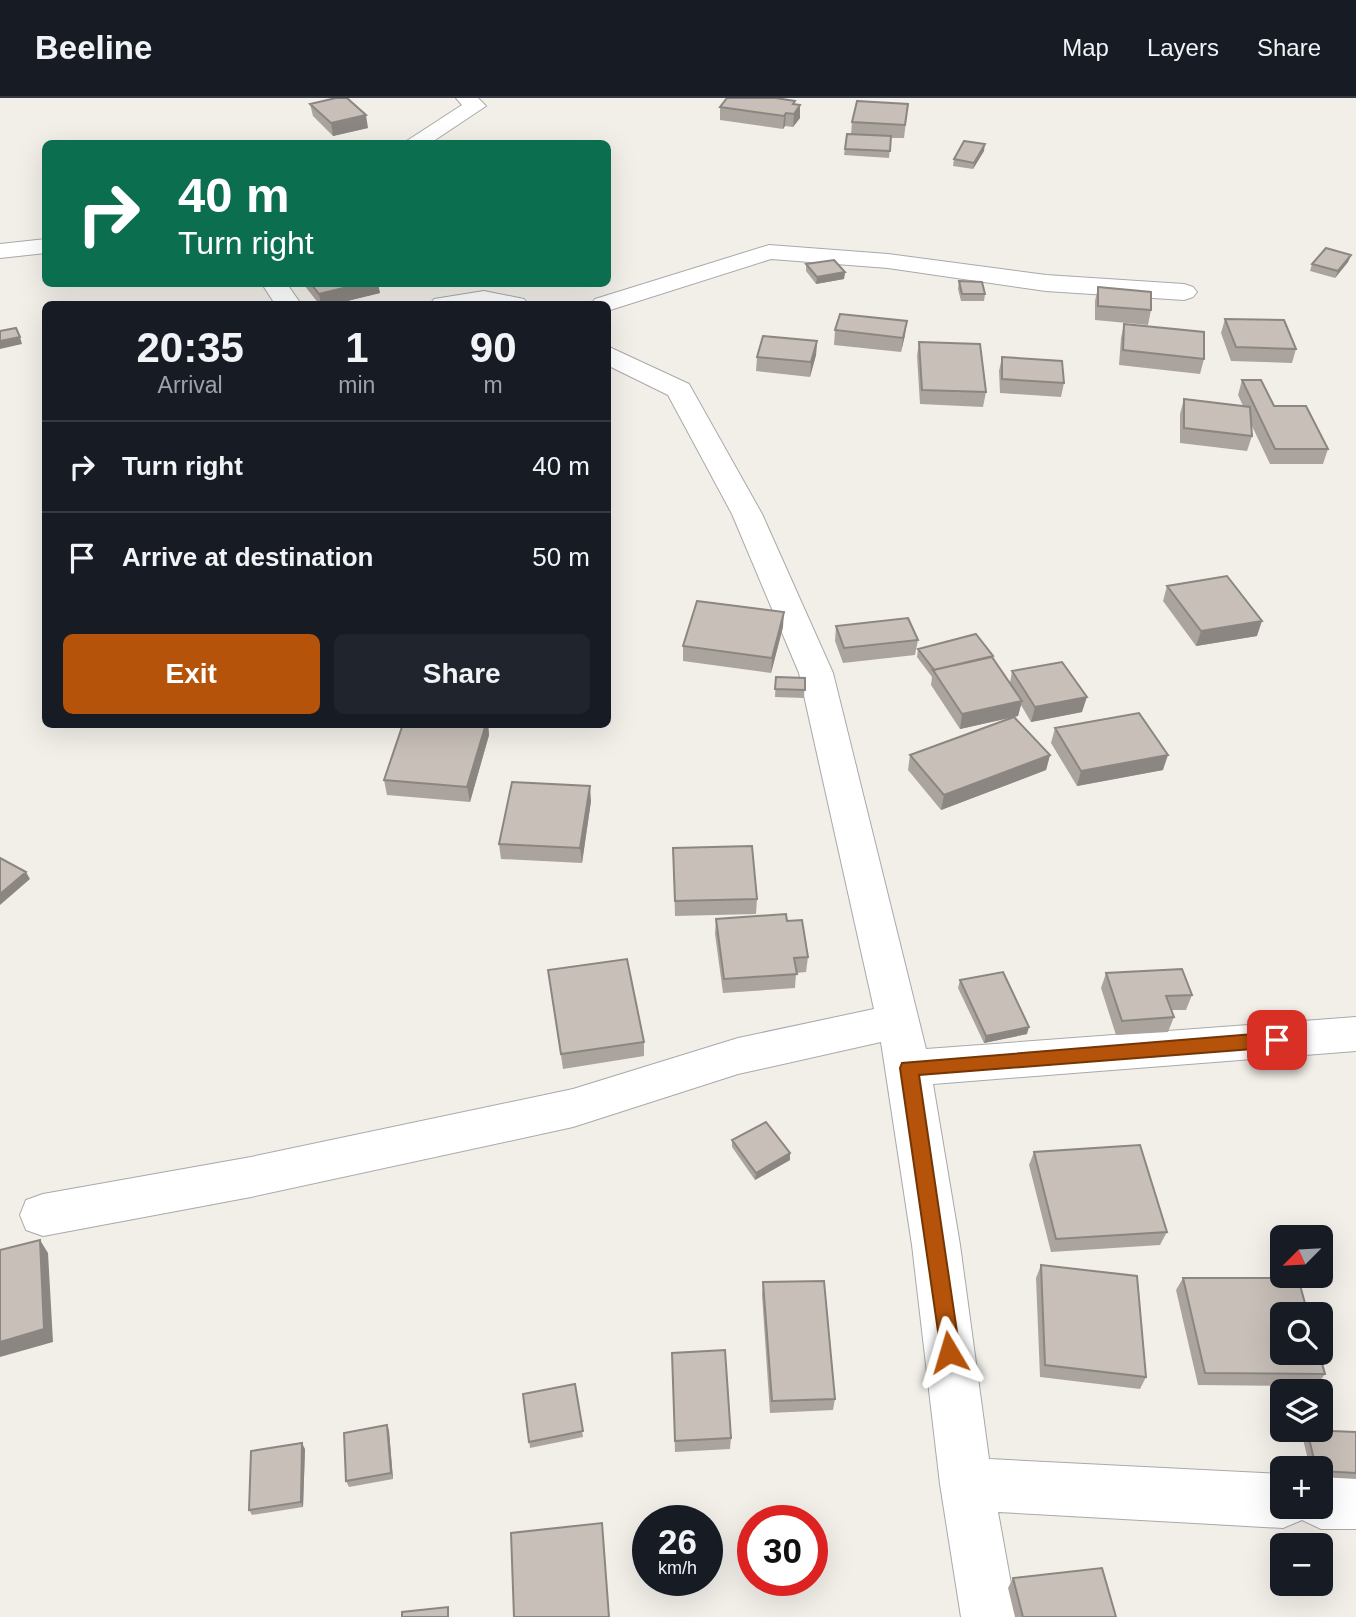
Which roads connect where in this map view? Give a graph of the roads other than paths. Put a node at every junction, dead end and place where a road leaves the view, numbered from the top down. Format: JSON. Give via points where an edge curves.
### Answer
{"nodes":[{"id":1,"x":466,"y":98,"type":"edge"},
{"id":2,"x":420,"y":140,"type":"edge"},
{"id":3,"x":42,"y":246,"type":"edge"},
{"id":4,"x":0,"y":251,"type":"edge"},
{"id":5,"x":1184,"y":292,"type":"dead end"},
{"id":6,"x":468,"y":301,"type":"edge"},
{"id":7,"x":496,"y":301,"type":"edge"},
{"id":8,"x":611,"y":302,"type":"edge"},
{"id":9,"x":611,"y":356,"type":"edge"},
{"id":10,"x":897,"y":1021,"type":"junction"},
{"id":11,"x":1356,"y":1034,"type":"edge"},
{"id":12,"x":909,"y":1068,"type":"junction"},
{"id":13,"x":43,"y":1215,"type":"dead end"},
{"id":14,"x":966,"y":1484,"type":"junction"},
{"id":15,"x":1270,"y":1500,"type":"edge"},
{"id":16,"x":1333,"y":1502,"type":"edge"},
{"id":17,"x":1356,"y":1503,"type":"edge"},
{"id":18,"x":989,"y":1617,"type":"edge"}],
"edges":[{"from":1,"to":2,"type":"street","via":[[475,106]]},
{"from":3,"to":4,"type":"street"},
{"from":5,"to":8,"type":"street","via":[[1046,283],[888,261],[769,252]]},
{"from":6,"to":7,"type":"street"},
{"from":9,"to":10,"type":"street","via":[[679,390],[747,514],[816,673]]},
{"from":10,"to":12,"type":"street"},
{"from":10,"to":13,"type":"street","via":[[738,1056],[573,1108],[251,1177]]},
{"from":11,"to":12,"type":"street"},
{"from":12,"to":14,"type":"street"},
{"from":14,"to":15,"type":"street"},
{"from":14,"to":18,"type":"street"},
{"from":16,"to":17,"type":"street"}]}
